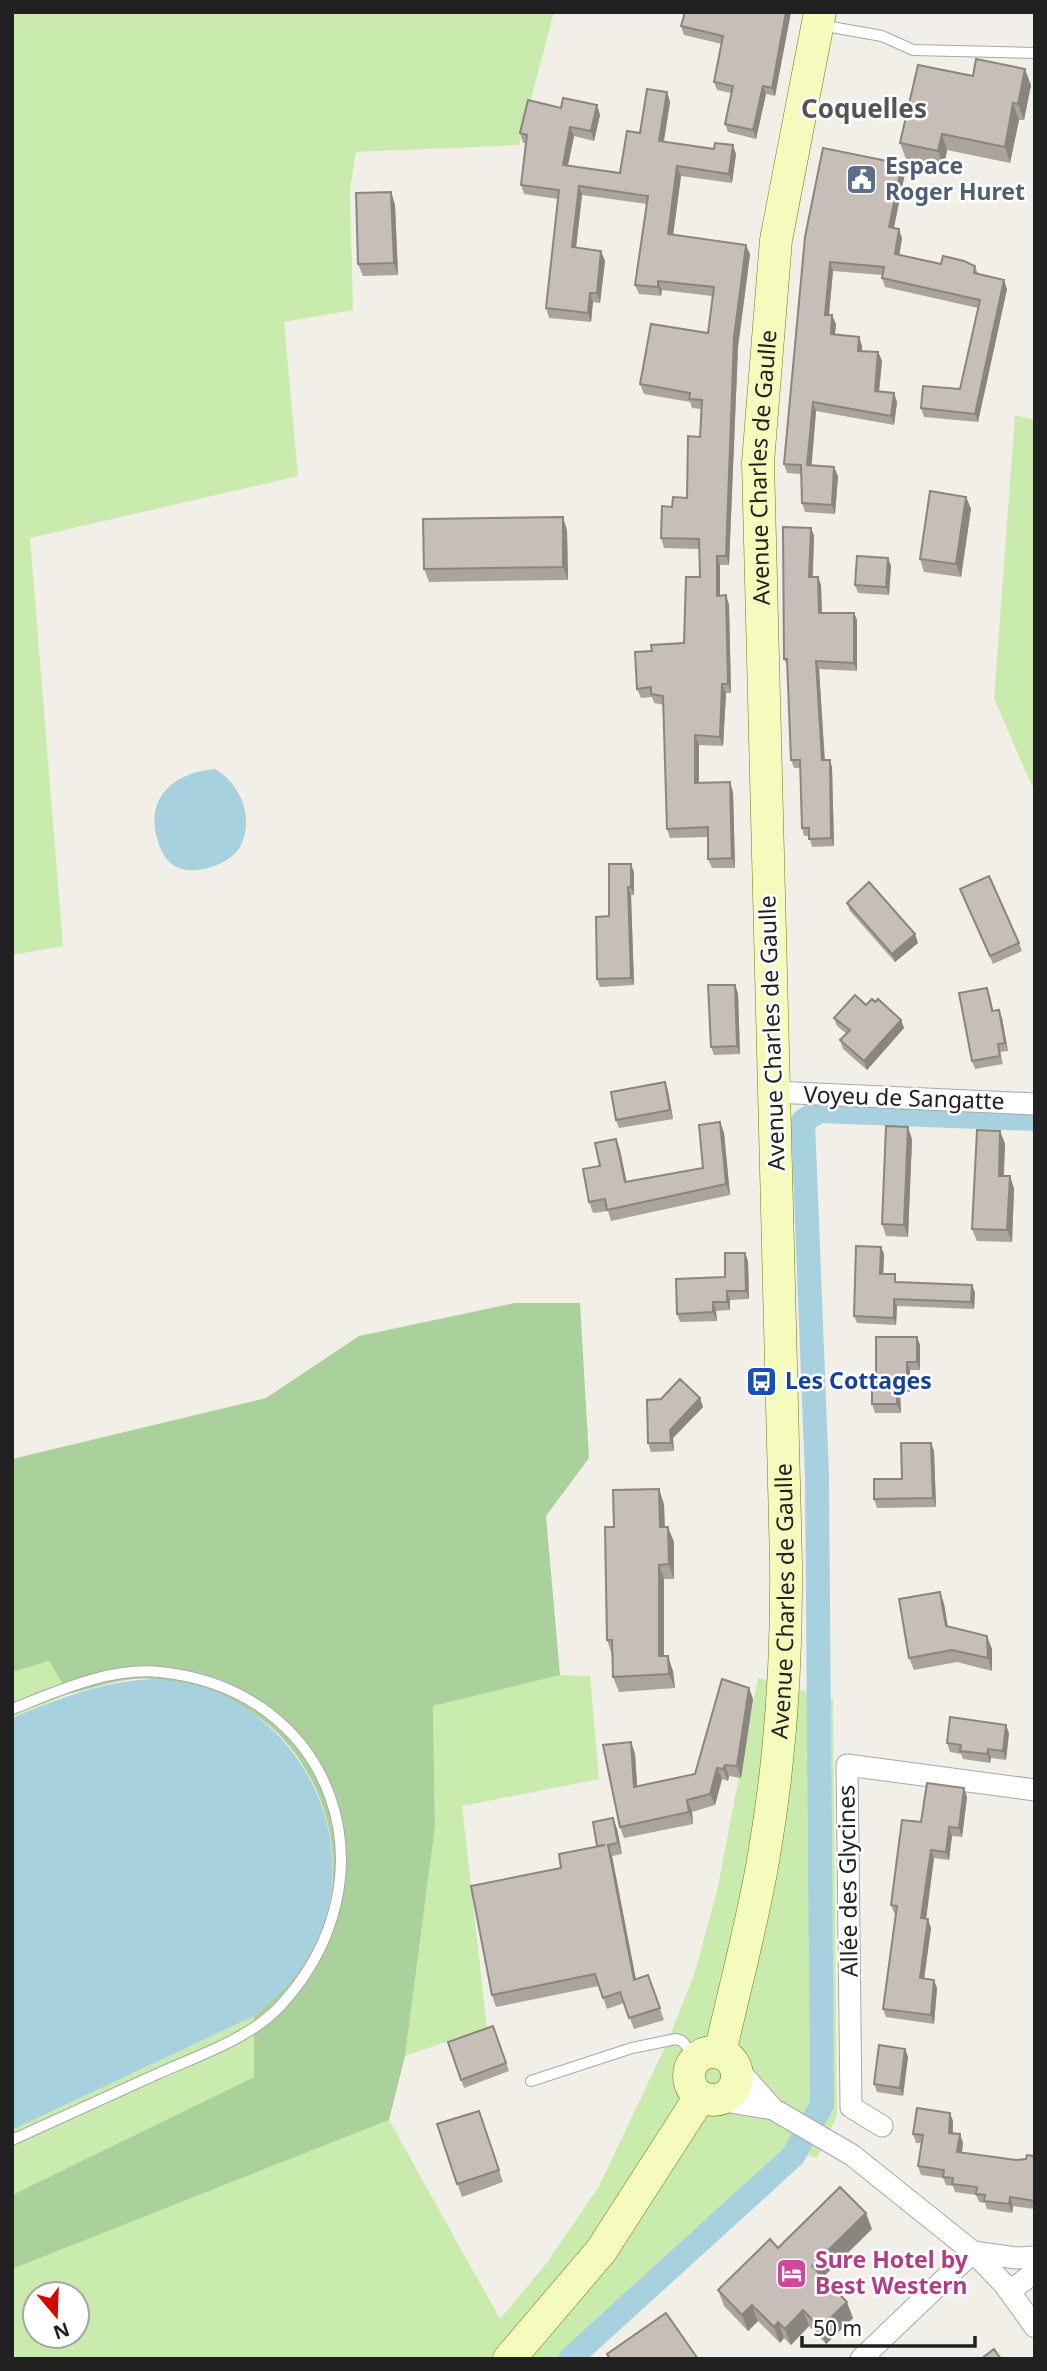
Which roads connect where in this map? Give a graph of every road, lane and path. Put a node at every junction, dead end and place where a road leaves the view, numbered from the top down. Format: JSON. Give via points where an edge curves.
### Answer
{"nodes":[{"id":1,"x":818,"y":18,"type":"edge"},
{"id":2,"x":1035,"y":53,"type":"edge"},
{"id":3,"x":774,"y":1092,"type":"junction"},
{"id":4,"x":1035,"y":1104,"type":"edge"},
{"id":5,"x":12,"y":1709,"type":"edge"},
{"id":6,"x":1035,"y":1790,"type":"edge"},
{"id":7,"x":717,"y":2059,"type":"junction"},
{"id":8,"x":531,"y":2081,"type":"dead end"},
{"id":9,"x":709,"y":2098,"type":"junction"},
{"id":10,"x":782,"y":2114,"type":"junction"},
{"id":11,"x":882,"y":2126,"type":"dead end"},
{"id":12,"x":12,"y":2140,"type":"edge"},
{"id":13,"x":973,"y":2252,"type":"junction"},
{"id":14,"x":1035,"y":2257,"type":"edge"},
{"id":15,"x":1035,"y":2272,"type":"edge"},
{"id":16,"x":1010,"y":2291,"type":"junction"},
{"id":17,"x":1035,"y":2327,"type":"edge"},
{"id":18,"x":509,"y":2359,"type":"edge"},
{"id":19,"x":861,"y":2359,"type":"edge"}],
"edges":[{"from":1,"to":2,"type":"lane","via":[[913,50]]},
{"from":1,"to":3,"type":"main road","name":"Avenue Charles de Gaulle","via":[[775,250],[758,462]]},
{"from":3,"to":4,"type":"street","name":"Voyeu de Sangatte"},
{"from":3,"to":7,"type":"main road","name":"Avenue Charles de Gaulle","via":[[786,1562],[783,1709],[760,1878]]},
{"from":5,"to":12,"type":"lane","via":[[87,1682],[137,1672],[190,1677],[222,1686],[278,1720],[302,1744],[332,1798],[343,1860],[341,1887],[327,1933],[304,1978],[279,2008],[207,2052]]},
{"from":6,"to":11,"type":"street","name":"Allée des Glycines","via":[[847,1765],[851,2107]]},
{"from":7,"to":8,"type":"lane","via":[[676,2039],[632,2048]]},
{"from":7,"to":9,"type":"main road","name":"Avenue Charles de Gaulle","via":[[736,2085],[729,2094]]},
{"from":7,"to":9,"type":"main road","name":"Avenue Charles de Gaulle","via":[[688,2076],[691,2088]]},
{"from":7,"to":10,"type":"street"},
{"from":9,"to":10,"type":"street"},
{"from":9,"to":18,"type":"main road","name":"Avenue Charles de Gaulle","via":[[601,2251]]},
{"from":10,"to":13,"type":"street","via":[[828,2140]]},
{"from":13,"to":14,"type":"street"},
{"from":13,"to":16,"type":"street"},
{"from":13,"to":19,"type":"street"},
{"from":15,"to":16,"type":"street"},
{"from":16,"to":17,"type":"street"}]}
